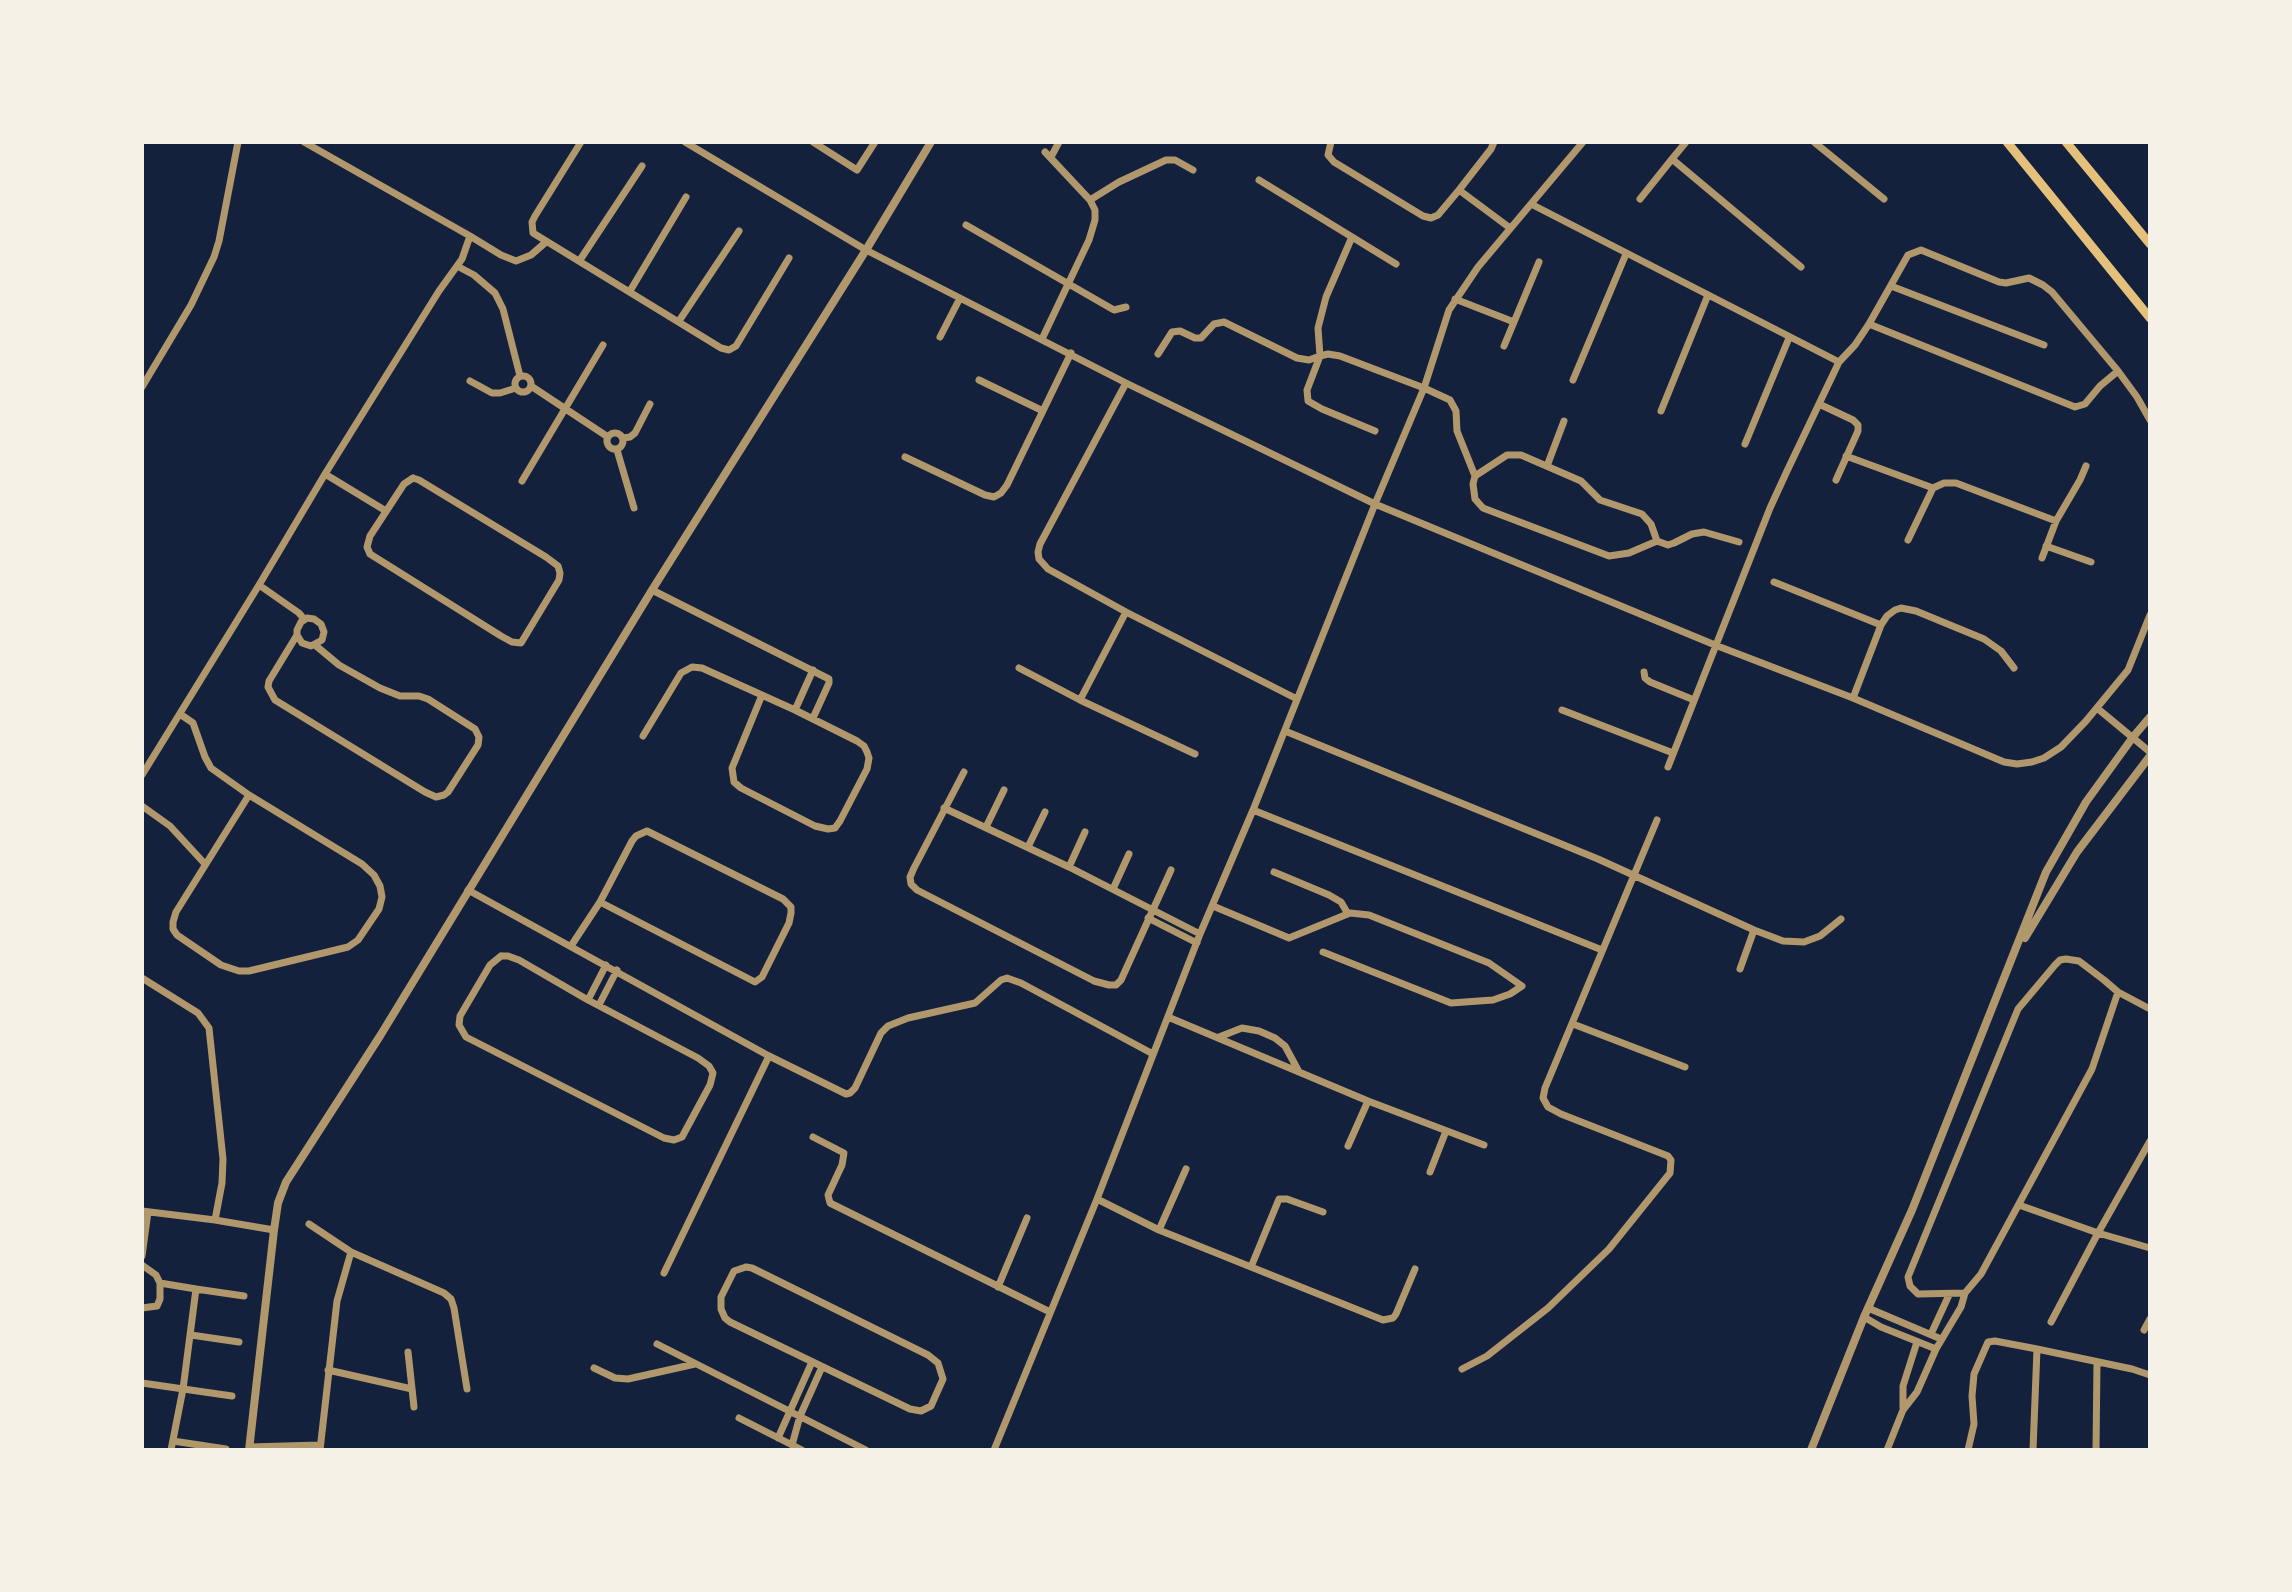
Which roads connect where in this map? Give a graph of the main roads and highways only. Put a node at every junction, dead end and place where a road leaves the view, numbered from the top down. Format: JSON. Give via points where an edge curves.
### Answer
{"nodes":[{"id":1,"x":2007,"y":142,"type":"edge"},
{"id":2,"x":2066,"y":142,"type":"edge"},
{"id":3,"x":2150,"y":244,"type":"edge"},
{"id":4,"x":2150,"y":318,"type":"edge"}],
"edges":[{"from":1,"to":4,"type":"main road"},
{"from":2,"to":3,"type":"main road"}]}
